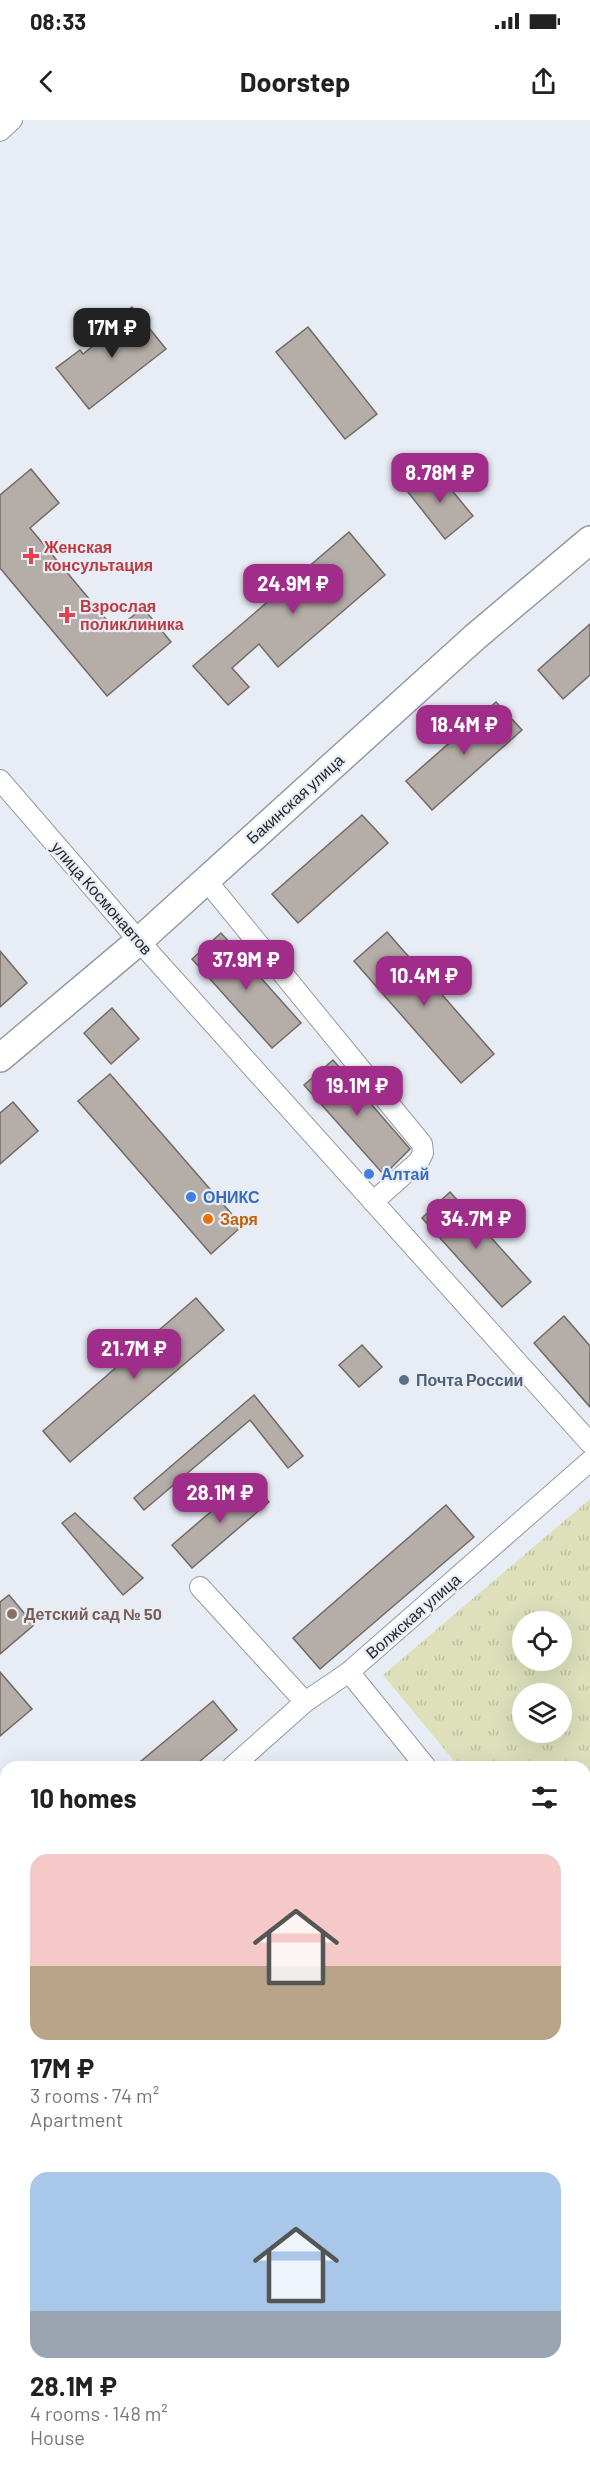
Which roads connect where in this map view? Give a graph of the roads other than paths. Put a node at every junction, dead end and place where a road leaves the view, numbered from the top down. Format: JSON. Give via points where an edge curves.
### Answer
{"nodes":[{"id":1,"x":12,"y":120,"type":"edge"},
{"id":2,"x":0,"y":131,"type":"edge"},
{"id":3,"x":590,"y":540,"type":"edge"},
{"id":4,"x":0,"y":780,"type":"edge"},
{"id":5,"x":206,"y":880,"type":"junction"},
{"id":6,"x":139,"y":941,"type":"junction"},
{"id":7,"x":0,"y":1058,"type":"edge"},
{"id":8,"x":373,"y":1202,"type":"junction"},
{"id":9,"x":590,"y":1443,"type":"edge"},
{"id":10,"x":590,"y":1461,"type":"edge"},
{"id":11,"x":200,"y":1587,"type":"dead end"},
{"id":12,"x":349,"y":1672,"type":"junction"},
{"id":13,"x":305,"y":1702,"type":"junction"},
{"id":14,"x":239,"y":1761,"type":"edge"},
{"id":15,"x":421,"y":1761,"type":"edge"}],
"edges":[{"from":1,"to":2,"type":"street"},
{"from":3,"to":5,"type":"street","name":"Бакинская улица","via":[[475,637]]},
{"from":4,"to":6,"type":"street","name":"улица Космонавтов"},
{"from":5,"to":6,"type":"street","name":"Бакинская улица"},
{"from":5,"to":8,"type":"street","via":[[422,1144],[419,1161]]},
{"from":6,"to":7,"type":"street","name":"Бакинская улица"},
{"from":6,"to":8,"type":"street","name":"улица Космонавтов"},
{"from":8,"to":9,"type":"street","name":"улица Космонавтов"},
{"from":10,"to":12,"type":"street","name":"Волжская улица"},
{"from":11,"to":13,"type":"street"},
{"from":12,"to":13,"type":"street","name":"Волжская улица"},
{"from":12,"to":15,"type":"street"},
{"from":13,"to":14,"type":"street","name":"Волжская улица"}]}
